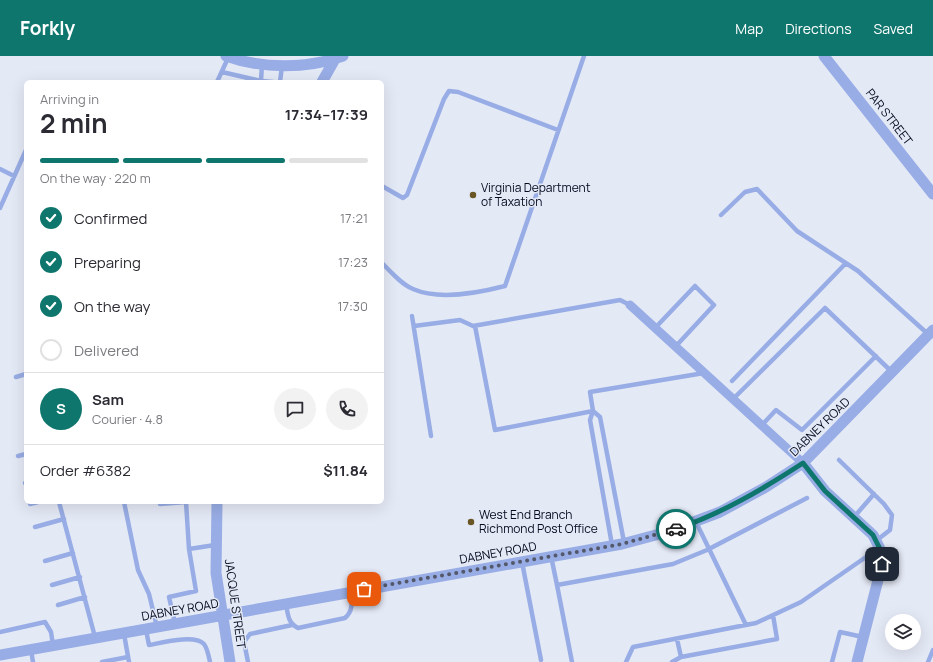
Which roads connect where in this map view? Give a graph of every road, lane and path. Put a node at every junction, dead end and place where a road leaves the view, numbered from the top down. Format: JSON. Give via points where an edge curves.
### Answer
{"nodes":[{"id":1,"x":227,"y":56,"type":"edge"},
{"id":2,"x":584,"y":56,"type":"edge"},
{"id":3,"x":824,"y":56,"type":"edge"},
{"id":4,"x":339,"y":57,"type":"edge"},
{"id":5,"x":262,"y":64,"type":"junction"},
{"id":6,"x":282,"y":65,"type":"junction"},
{"id":7,"x":222,"y":72,"type":"junction"},
{"id":8,"x":219,"y":80,"type":"edge"},
{"id":9,"x":257,"y":80,"type":"edge"},
{"id":10,"x":261,"y":80,"type":"edge"},
{"id":11,"x":280,"y":80,"type":"edge"},
{"id":12,"x":323,"y":80,"type":"edge"},
{"id":13,"x":558,"y":130,"type":"junction"},
{"id":14,"x":24,"y":154,"type":"edge"},
{"id":15,"x":0,"y":169,"type":"edge"},
{"id":16,"x":14,"y":176,"type":"junction"},
{"id":17,"x":384,"y":187,"type":"edge"},
{"id":18,"x":933,"y":194,"type":"edge"},
{"id":19,"x":2,"y":197,"type":"edge"},
{"id":20,"x":0,"y":208,"type":"edge"},
{"id":21,"x":721,"y":214,"type":"dead end"},
{"id":22,"x":846,"y":263,"type":"junction"},
{"id":23,"x":384,"y":265,"type":"edge"},
{"id":24,"x":630,"y":305,"type":"joint"},
{"id":25,"x":412,"y":316,"type":"dead end"},
{"id":26,"x":414,"y":326,"type":"junction"},
{"id":27,"x":475,"y":326,"type":"junction"},
{"id":28,"x":656,"y":327,"type":"junction"},
{"id":29,"x":931,"y":333,"type":"edge"},
{"id":30,"x":676,"y":346,"type":"junction"},
{"id":31,"x":876,"y":356,"type":"junction"},
{"id":32,"x":705,"y":372,"type":"junction"},
{"id":33,"x":892,"y":372,"type":"junction"},
{"id":34,"x":24,"y":374,"type":"edge"},
{"id":35,"x":16,"y":376,"type":"dead end"},
{"id":36,"x":732,"y":380,"type":"dead end"},
{"id":37,"x":733,"y":399,"type":"junction"},
{"id":38,"x":594,"y":411,"type":"junction"},
{"id":39,"x":762,"y":425,"type":"junction"},
{"id":40,"x":431,"y":436,"type":"dead end"},
{"id":41,"x":24,"y":454,"type":"edge"},
{"id":42,"x":18,"y":456,"type":"dead end"},
{"id":43,"x":839,"y":460,"type":"dead end"},
{"id":44,"x":803,"y":463,"type":"junction"},
{"id":45,"x":874,"y":494,"type":"junction"},
{"id":46,"x":807,"y":498,"type":"dead end"},
{"id":47,"x":60,"y":504,"type":"edge"},
{"id":48,"x":124,"y":504,"type":"edge"},
{"id":49,"x":186,"y":504,"type":"edge"},
{"id":50,"x":217,"y":504,"type":"edge"},
{"id":51,"x":854,"y":517,"type":"junction"},
{"id":52,"x":64,"y":519,"type":"junction"},
{"id":53,"x":696,"y":522,"type":"junction"},
{"id":54,"x":35,"y":527,"type":"dead end"},
{"id":55,"x":625,"y":543,"type":"junction"},
{"id":56,"x":878,"y":544,"type":"junction"},
{"id":57,"x":215,"y":545,"type":"junction"},
{"id":58,"x":612,"y":546,"type":"junction"},
{"id":59,"x":189,"y":549,"type":"junction"},
{"id":60,"x":709,"y":550,"type":"junction"},
{"id":61,"x":73,"y":553,"type":"junction"},
{"id":62,"x":551,"y":556,"type":"junction"},
{"id":63,"x":45,"y":560,"type":"dead end"},
{"id":64,"x":522,"y":562,"type":"junction"},
{"id":65,"x":80,"y":577,"type":"junction"},
{"id":66,"x":52,"y":585,"type":"dead end"},
{"id":67,"x":557,"y":585,"type":"junction"},
{"id":68,"x":351,"y":591,"type":"junction"},
{"id":69,"x":85,"y":597,"type":"junction"},
{"id":70,"x":286,"y":604,"type":"junction"},
{"id":71,"x":58,"y":605,"type":"dead end"},
{"id":72,"x":773,"y":615,"type":"junction"},
{"id":73,"x":221,"y":616,"type":"junction"},
{"id":74,"x":175,"y":624,"type":"junction"},
{"id":75,"x":292,"y":625,"type":"junction"},
{"id":76,"x":746,"y":625,"type":"junction"},
{"id":77,"x":152,"y":629,"type":"junction"},
{"id":78,"x":0,"y":632,"type":"edge"},
{"id":79,"x":124,"y":634,"type":"junction"},
{"id":80,"x":863,"y":637,"type":"junction"},
{"id":81,"x":95,"y":639,"type":"junction"},
{"id":82,"x":677,"y":639,"type":"junction"},
{"id":83,"x":53,"y":646,"type":"junction"},
{"id":84,"x":31,"y":650,"type":"junction"},
{"id":85,"x":933,"y":650,"type":"edge"},
{"id":86,"x":0,"y":656,"type":"edge"},
{"id":87,"x":681,"y":657,"type":"junction"},
{"id":88,"x":129,"y":660,"type":"edge"},
{"id":89,"x":540,"y":660,"type":"dead end"},
{"id":90,"x":33,"y":662,"type":"edge"},
{"id":91,"x":102,"y":662,"type":"edge"},
{"id":92,"x":210,"y":662,"type":"edge"},
{"id":93,"x":230,"y":662,"type":"edge"},
{"id":94,"x":248,"y":662,"type":"edge"},
{"id":95,"x":572,"y":662,"type":"edge"},
{"id":96,"x":626,"y":662,"type":"edge"},
{"id":97,"x":672,"y":662,"type":"edge"},
{"id":98,"x":832,"y":662,"type":"edge"},
{"id":99,"x":857,"y":662,"type":"edge"},
{"id":100,"x":928,"y":662,"type":"edge"}],
"edges":[{"from":1,"to":5,"type":"street"},
{"from":1,"to":7,"type":"lane"},
{"from":2,"to":13,"type":"lane"},
{"from":3,"to":18,"type":"street","name":"PAR STREET"},
{"from":4,"to":6,"type":"street","via":[[315,63]]},
{"from":4,"to":12,"type":"street"},
{"from":5,"to":6,"type":"street"},
{"from":5,"to":10,"type":"lane"},
{"from":6,"to":11,"type":"lane"},
{"from":7,"to":8,"type":"lane"},
{"from":7,"to":9,"type":"lane"},
{"from":13,"to":17,"type":"lane","via":[[458,92],[449,91],[407,196],[403,198]]},
{"from":13,"to":23,"type":"lane","via":[[505,286],[485,291],[433,295],[412,289]]},
{"from":14,"to":16,"type":"lane"},
{"from":15,"to":16,"type":"lane"},
{"from":16,"to":19,"type":"lane"},
{"from":19,"to":20,"type":"lane"},
{"from":21,"to":22,"type":"lane","via":[[745,192],[757,189],[797,230]]},
{"from":22,"to":29,"type":"lane"},
{"from":22,"to":36,"type":"lane"},
{"from":24,"to":27,"type":"lane","via":[[620,300]]},
{"from":24,"to":28,"type":"street"},
{"from":25,"to":26,"type":"lane"},
{"from":26,"to":27,"type":"lane","via":[[460,320]]},
{"from":26,"to":40,"type":"lane"},
{"from":27,"to":38,"type":"lane","via":[[495,430]]},
{"from":28,"to":30,"type":"street"},
{"from":28,"to":30,"type":"lane","via":[[695,286],[714,305]]},
{"from":29,"to":33,"type":"street","name":"DABNEY ROAD"},
{"from":30,"to":32,"type":"street"},
{"from":31,"to":33,"type":"lane"},
{"from":31,"to":37,"type":"lane","via":[[824,308]]},
{"from":31,"to":39,"type":"lane","via":[[802,430],[776,410]]},
{"from":32,"to":37,"type":"street"},
{"from":32,"to":38,"type":"lane","via":[[590,392]]},
{"from":33,"to":44,"type":"street","name":"DABNEY ROAD"},
{"from":34,"to":35,"type":"lane"},
{"from":37,"to":39,"type":"street"},
{"from":38,"to":55,"type":"lane","via":[[600,417]]},
{"from":38,"to":58,"type":"lane","via":[[590,420]]},
{"from":39,"to":44,"type":"street"},
{"from":41,"to":42,"type":"lane"},
{"from":43,"to":45,"type":"lane"},
{"from":44,"to":51,"type":"street","via":[[825,491]]},
{"from":44,"to":53,"type":"street","name":"DABNEY ROAD","via":[[766,487]]},
{"from":45,"to":51,"type":"lane"},
{"from":45,"to":56,"type":"lane","via":[[892,515],[890,530]]},
{"from":46,"to":60,"type":"lane"},
{"from":47,"to":52,"type":"lane"},
{"from":48,"to":77,"type":"lane","via":[[138,570],[150,594]]},
{"from":49,"to":59,"type":"lane"},
{"from":50,"to":57,"type":"street","name":"JACQUE STREET"},
{"from":51,"to":56,"type":"street"},
{"from":52,"to":54,"type":"lane"},
{"from":52,"to":61,"type":"lane"},
{"from":53,"to":55,"type":"street","name":"DABNEY ROAD"},
{"from":53,"to":60,"type":"lane"},
{"from":55,"to":58,"type":"street","name":"DABNEY ROAD"},
{"from":56,"to":72,"type":"lane","via":[[801,602]]},
{"from":56,"to":80,"type":"street","via":[[882,564]]},
{"from":57,"to":59,"type":"lane"},
{"from":57,"to":73,"type":"street","name":"JACQUE STREET"},
{"from":58,"to":62,"type":"street","name":"DABNEY ROAD"},
{"from":59,"to":74,"type":"lane","via":[[196,591],[169,598]]},
{"from":60,"to":67,"type":"lane","via":[[672,564]]},
{"from":60,"to":76,"type":"lane"},
{"from":61,"to":63,"type":"lane"},
{"from":61,"to":65,"type":"lane"},
{"from":62,"to":64,"type":"street","name":"DABNEY ROAD"},
{"from":62,"to":67,"type":"lane"},
{"from":64,"to":68,"type":"street","name":"DABNEY ROAD"},
{"from":64,"to":89,"type":"lane"},
{"from":65,"to":66,"type":"lane"},
{"from":65,"to":69,"type":"lane"},
{"from":67,"to":95,"type":"lane"},
{"from":68,"to":70,"type":"street","name":"DABNEY ROAD"},
{"from":68,"to":75,"type":"lane","via":[[352,607],[345,618],[298,628]]},
{"from":69,"to":71,"type":"lane"},
{"from":69,"to":81,"type":"lane"},
{"from":70,"to":73,"type":"street","name":"DABNEY ROAD"},
{"from":70,"to":75,"type":"lane"},
{"from":72,"to":76,"type":"lane"},
{"from":72,"to":87,"type":"lane","via":[[777,639]]},
{"from":73,"to":74,"type":"street","name":"DABNEY ROAD"},
{"from":73,"to":93,"type":"street","name":"JACQUE STREET"},
{"from":74,"to":77,"type":"street","name":"DABNEY ROAD"},
{"from":75,"to":94,"type":"lane","via":[[250,634],[244,642]]},
{"from":76,"to":82,"type":"lane"},
{"from":77,"to":79,"type":"street","name":"DABNEY ROAD"},
{"from":77,"to":92,"type":"lane","via":[[148,645],[187,639],[199,641],[204,645]]},
{"from":78,"to":83,"type":"lane","via":[[45,622],[51,632]]},
{"from":79,"to":81,"type":"street","name":"DABNEY ROAD"},
{"from":79,"to":88,"type":"lane"},
{"from":80,"to":98,"type":"lane","via":[[840,632]]},
{"from":80,"to":99,"type":"street"},
{"from":81,"to":83,"type":"street","name":"DABNEY ROAD"},
{"from":82,"to":87,"type":"lane"},
{"from":82,"to":96,"type":"lane","via":[[633,647]]},
{"from":83,"to":84,"type":"street","name":"DABNEY ROAD"},
{"from":84,"to":86,"type":"street","name":"DABNEY ROAD"},
{"from":84,"to":90,"type":"lane"},
{"from":85,"to":100,"type":"lane"},
{"from":87,"to":97,"type":"lane"},
{"from":88,"to":91,"type":"lane"}]}
